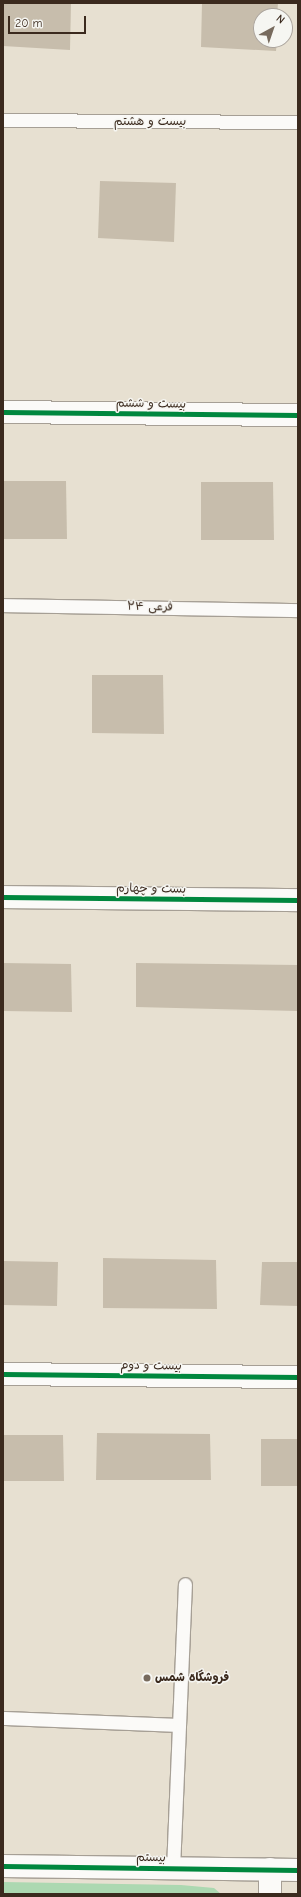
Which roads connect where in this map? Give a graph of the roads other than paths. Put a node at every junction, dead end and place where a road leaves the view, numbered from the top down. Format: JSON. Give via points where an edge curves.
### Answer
{"nodes":[{"id":1,"x":3,"y":120,"type":"edge"},
{"id":2,"x":298,"y":122,"type":"edge"},
{"id":3,"x":3,"y":412,"type":"edge"},
{"id":4,"x":298,"y":415,"type":"edge"},
{"id":5,"x":3,"y":604,"type":"edge"},
{"id":6,"x":298,"y":610,"type":"edge"},
{"id":7,"x":3,"y":897,"type":"edge"},
{"id":8,"x":298,"y":900,"type":"edge"},
{"id":9,"x":3,"y":1374,"type":"edge"},
{"id":10,"x":298,"y":1377,"type":"edge"},
{"id":11,"x":185,"y":1584,"type":"dead end"},
{"id":12,"x":4,"y":1718,"type":"edge"},
{"id":13,"x":179,"y":1724,"type":"junction"},
{"id":14,"x":3,"y":1866,"type":"edge"},
{"id":15,"x":173,"y":1869,"type":"junction"},
{"id":16,"x":270,"y":1869,"type":"junction"},
{"id":17,"x":298,"y":1870,"type":"edge"},
{"id":18,"x":270,"y":1894,"type":"edge"}],
"edges":[{"from":1,"to":2,"type":"lane","name":"بیست و هشتم"},
{"from":3,"to":4,"type":"street","name":"بیست و ششم"},
{"from":5,"to":6,"type":"lane","name":"فرعی ۲۴"},
{"from":7,"to":8,"type":"street","name":"بست و چهارم"},
{"from":9,"to":10,"type":"street","name":"بیست و دوم"},
{"from":11,"to":13,"type":"lane"},
{"from":12,"to":13,"type":"lane"},
{"from":13,"to":15,"type":"lane"},
{"from":14,"to":15,"type":"street","name":"بیستم"},
{"from":15,"to":16,"type":"street","name":"بیستم"},
{"from":16,"to":17,"type":"street","name":"بیستم"},
{"from":16,"to":18,"type":"street"}]}
